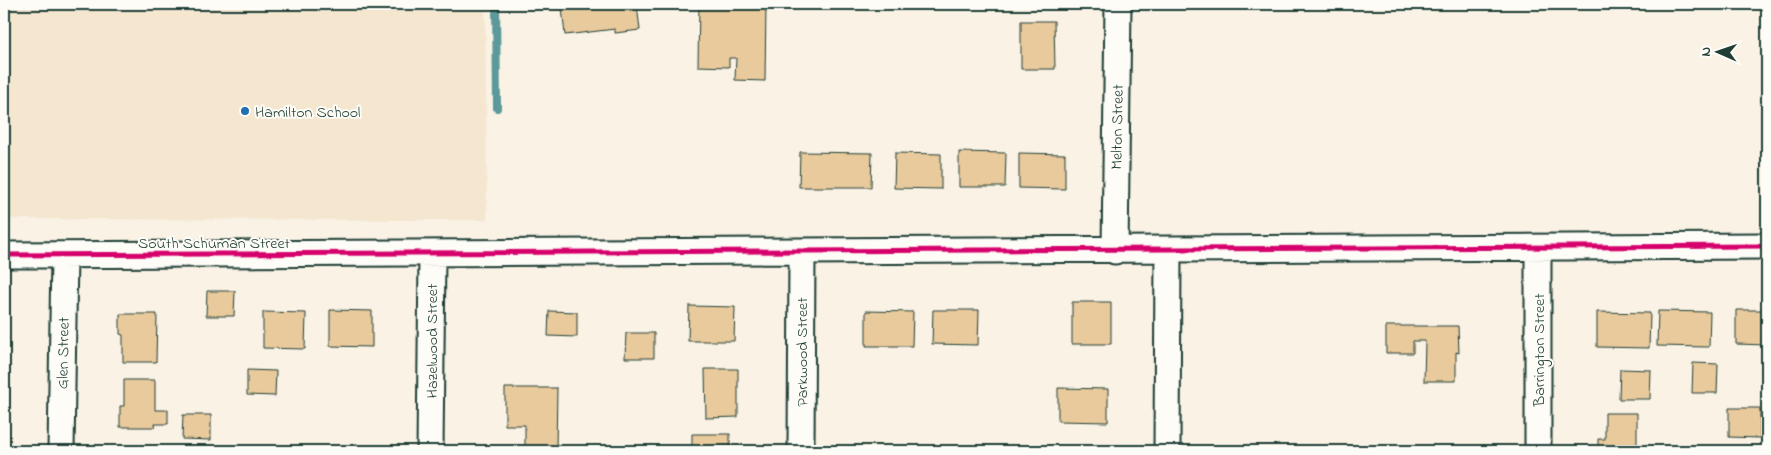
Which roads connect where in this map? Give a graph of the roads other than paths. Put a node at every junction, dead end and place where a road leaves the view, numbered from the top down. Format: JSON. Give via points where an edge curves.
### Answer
{"nodes":[{"id":1,"x":1118,"y":4,"type":"edge"},
{"id":2,"x":1767,"y":246,"type":"edge"},
{"id":3,"x":1538,"y":249,"type":"junction"},
{"id":4,"x":1115,"y":251,"type":"junction"},
{"id":5,"x":1168,"y":251,"type":"junction"},
{"id":6,"x":802,"y":252,"type":"junction"},
{"id":7,"x":432,"y":254,"type":"junction"},
{"id":8,"x":64,"y":255,"type":"junction"},
{"id":9,"x":4,"y":256,"type":"edge"},
{"id":10,"x":61,"y":451,"type":"edge"},
{"id":11,"x":430,"y":451,"type":"edge"},
{"id":12,"x":801,"y":451,"type":"edge"},
{"id":13,"x":1167,"y":451,"type":"edge"},
{"id":14,"x":1538,"y":451,"type":"edge"}],
"edges":[{"from":1,"to":4,"type":"street","name":"Melton Street"},
{"from":2,"to":3,"type":"street"},
{"from":3,"to":5,"type":"street","name":"South Schuman Street"},
{"from":3,"to":14,"type":"street","name":"Barrington Street"},
{"from":4,"to":5,"type":"street","name":"South Schuman Street"},
{"from":4,"to":6,"type":"street","name":"South Schuman Street"},
{"from":5,"to":13,"type":"street"},
{"from":6,"to":7,"type":"street","name":"South Schuman Street"},
{"from":6,"to":12,"type":"street","name":"Parkwood Street"},
{"from":7,"to":8,"type":"street","name":"South Schuman Street"},
{"from":7,"to":11,"type":"street","name":"Hazelwood Street"},
{"from":8,"to":9,"type":"street","name":"South Schuman Street"},
{"from":8,"to":10,"type":"street","name":"Glen Street"}]}
